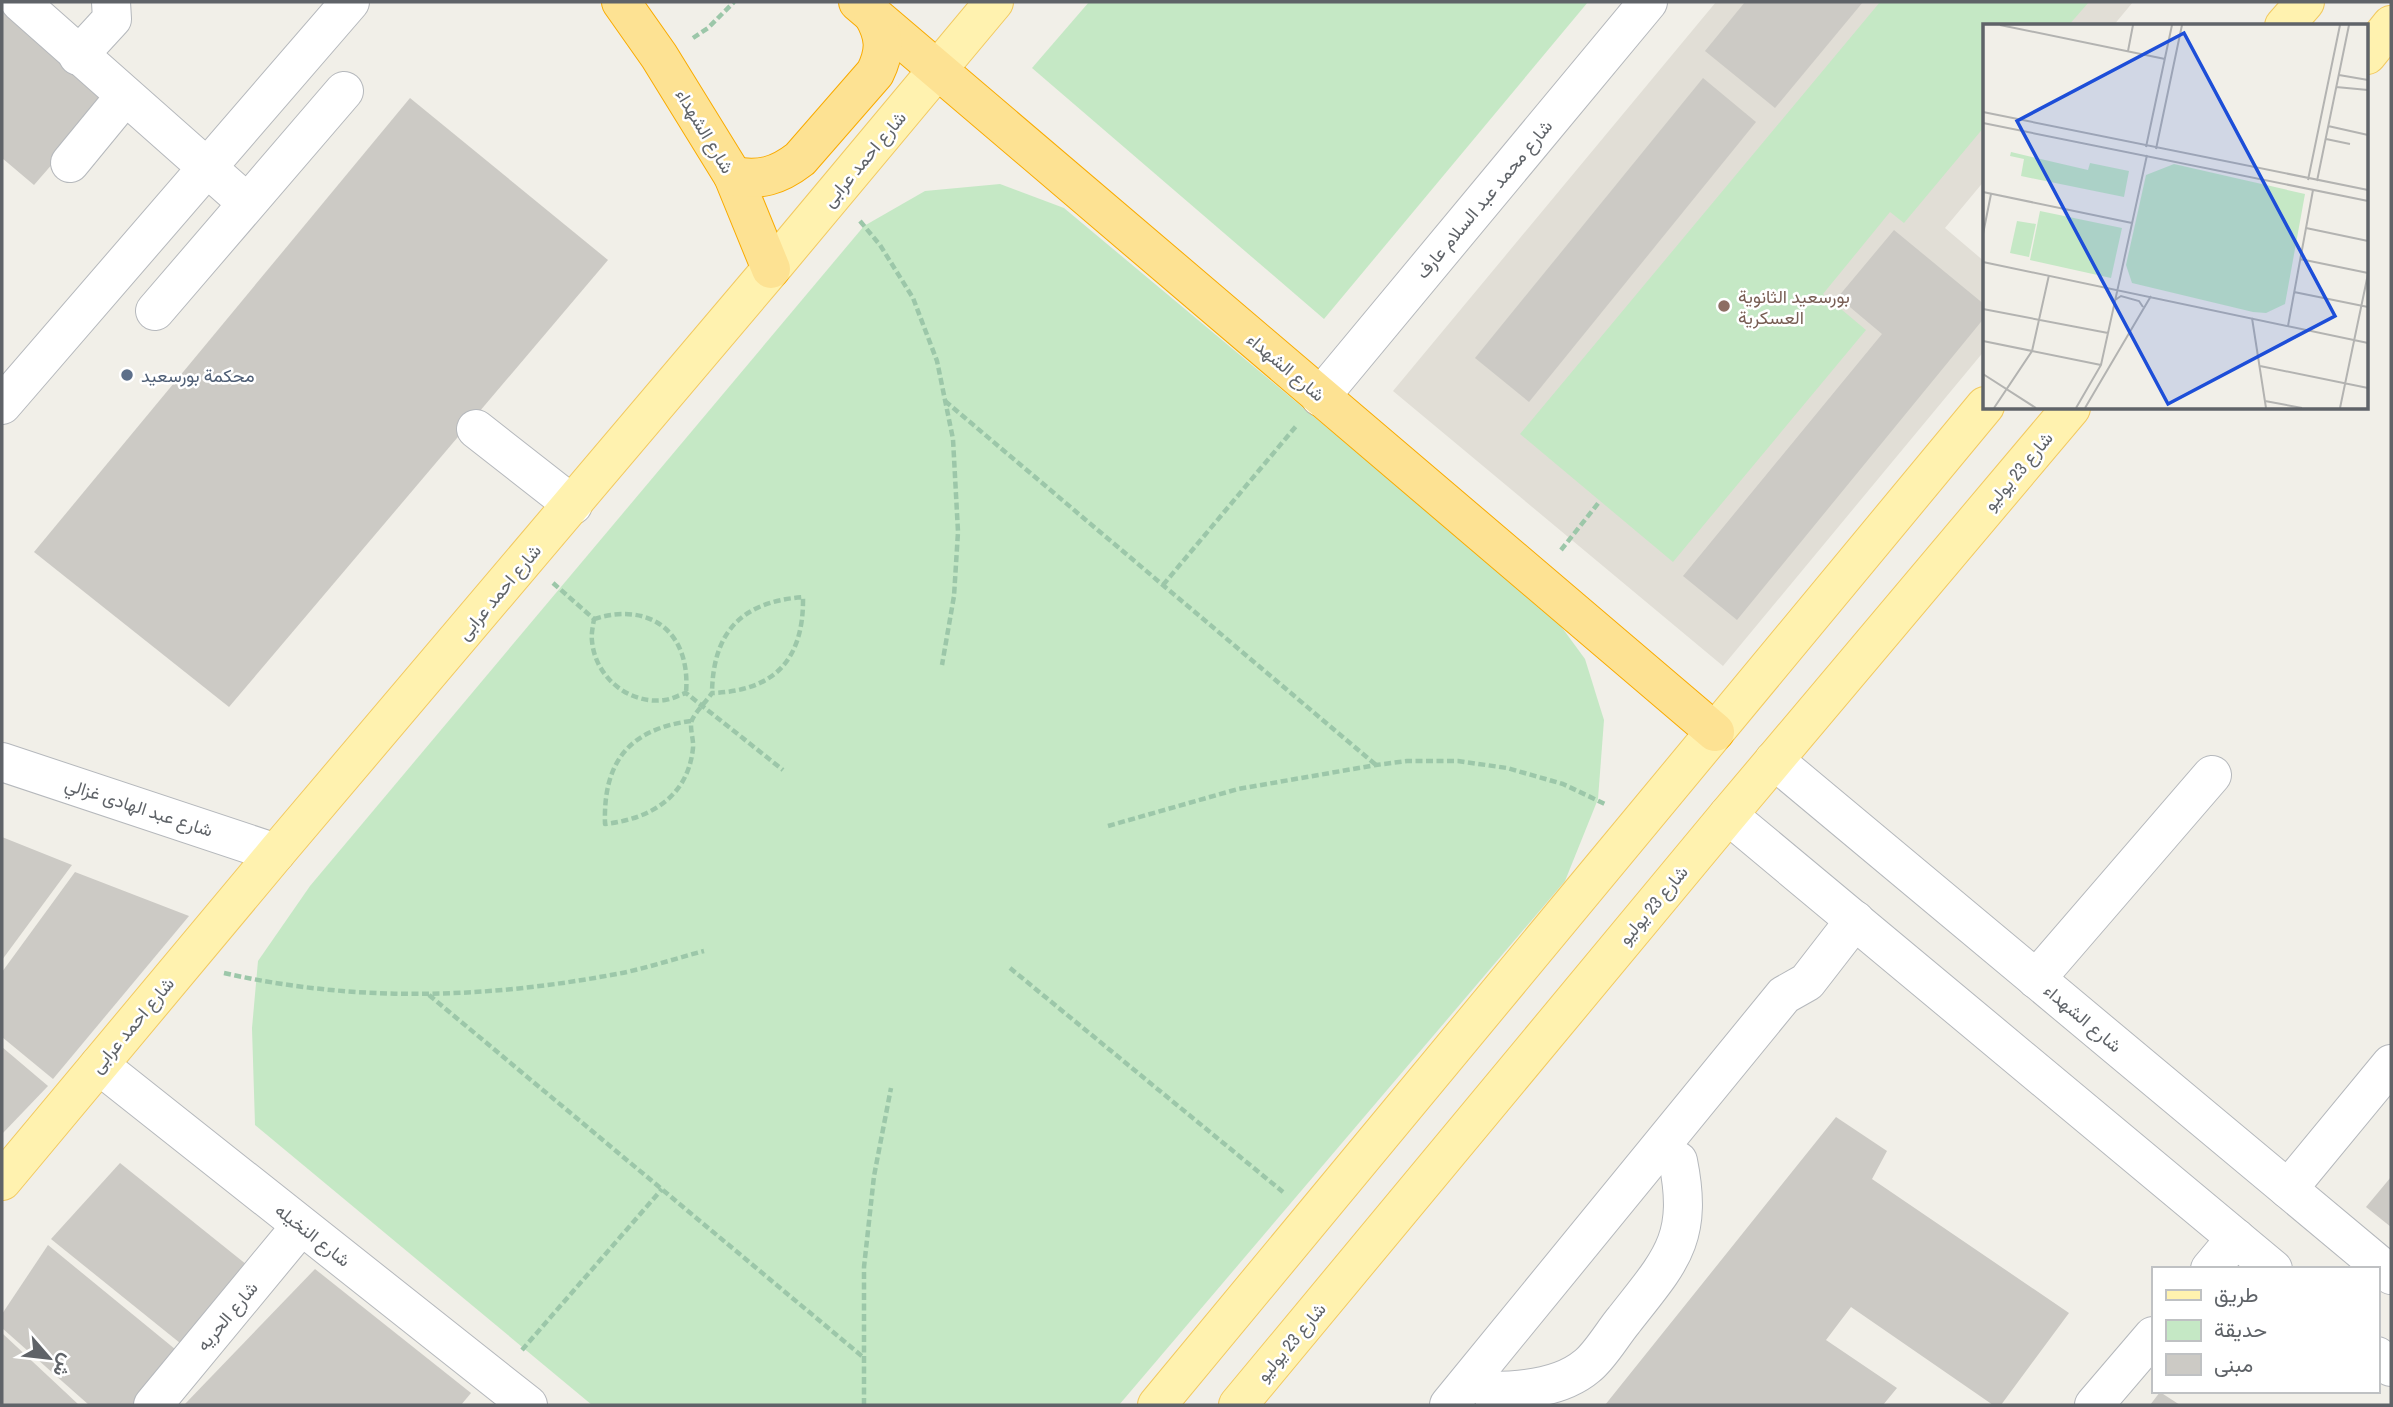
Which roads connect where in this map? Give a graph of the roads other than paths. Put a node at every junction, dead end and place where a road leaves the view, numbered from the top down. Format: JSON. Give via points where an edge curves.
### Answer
{"nodes":[{"id":1,"x":20,"y":2,"type":"edge"},
{"id":2,"x":111,"y":2,"type":"edge"},
{"id":3,"x":350,"y":2,"type":"edge"},
{"id":4,"x":621,"y":2,"type":"edge"},
{"id":5,"x":994,"y":2,"type":"edge"},
{"id":6,"x":1648,"y":2,"type":"edge"},
{"id":7,"x":865,"y":8,"type":"edge"},
{"id":8,"x":2391,"y":25,"type":"edge"},
{"id":9,"x":2368,"y":54,"type":"edge"},
{"id":10,"x":78,"y":55,"type":"junction"},
{"id":11,"x":937,"y":71,"type":"junction"},
{"id":12,"x":344,"y":91,"type":"dead end"},
{"id":13,"x":125,"y":96,"type":"junction"},
{"id":14,"x":70,"y":163,"type":"dead end"},
{"id":15,"x":208,"y":167,"type":"junction"},
{"id":16,"x":733,"y":176,"type":"junction"},
{"id":17,"x":247,"y":203,"type":"junction"},
{"id":18,"x":771,"y":270,"type":"junction"},
{"id":19,"x":155,"y":310,"type":"dead end"},
{"id":20,"x":1320,"y":397,"type":"junction"},
{"id":21,"x":2,"y":405,"type":"edge"},
{"id":22,"x":1983,"y":408,"type":"edge"},
{"id":23,"x":2069,"y":410,"type":"edge"},
{"id":24,"x":476,"y":429,"type":"dead end"},
{"id":25,"x":573,"y":505,"type":"junction"},
{"id":26,"x":1715,"y":732,"type":"junction"},
{"id":27,"x":1774,"y":760,"type":"junction"},
{"id":28,"x":2,"y":762,"type":"edge"},
{"id":29,"x":2212,"y":775,"type":"dead end"},
{"id":30,"x":1728,"y":815,"type":"junction"},
{"id":31,"x":276,"y":853,"type":"junction"},
{"id":32,"x":1856,"y":920,"type":"junction"},
{"id":33,"x":2036,"y":979,"type":"junction"},
{"id":34,"x":1807,"y":982,"type":"junction"},
{"id":35,"x":2391,"y":1064,"type":"edge"},
{"id":36,"x":99,"y":1065,"type":"junction"},
{"id":37,"x":1678,"y":1161,"type":"junction"},
{"id":38,"x":2,"y":1181,"type":"edge"},
{"id":39,"x":2288,"y":1189,"type":"junction"},
{"id":40,"x":301,"y":1226,"type":"junction"},
{"id":41,"x":2236,"y":1238,"type":"junction"},
{"id":42,"x":2212,"y":1267,"type":"edge"},
{"id":43,"x":2271,"y":1267,"type":"edge"},
{"id":44,"x":2391,"y":1275,"type":"edge"},
{"id":45,"x":2152,"y":1337,"type":"edge"},
{"id":46,"x":486,"y":1393,"type":"edge"},
{"id":47,"x":1484,"y":1398,"type":"edge"},
{"id":48,"x":153,"y":1405,"type":"edge"},
{"id":49,"x":528,"y":1405,"type":"edge"},
{"id":50,"x":1157,"y":1405,"type":"edge"},
{"id":51,"x":1238,"y":1405,"type":"edge"},
{"id":52,"x":1449,"y":1405,"type":"edge"},
{"id":53,"x":2094,"y":1405,"type":"edge"}],
"edges":[{"from":1,"to":10,"type":"street"},
{"from":2,"to":10,"type":"street","via":[[111,19]]},
{"from":3,"to":15,"type":"street"},
{"from":4,"to":16,"type":"highway","name":"شارع الشهداء"},
{"from":5,"to":11,"type":"main road","name":"شارع احمد عرابى"},
{"from":6,"to":20,"type":"street","name":"شارع محمد عبد السلام عارف"},
{"from":7,"to":11,"type":"highway","name":"شارع الشهداء"},
{"from":7,"to":16,"type":"highway","via":[[881,28],[884,43],[875,73],[786,170],[769,177]]},
{"from":8,"to":9,"type":"main road"},
{"from":10,"to":13,"type":"street"},
{"from":11,"to":18,"type":"main road","name":"شارع احمد عرابى"},
{"from":11,"to":20,"type":"highway","name":"شارع الشهداء"},
{"from":12,"to":17,"type":"street"},
{"from":13,"to":14,"type":"street"},
{"from":13,"to":15,"type":"street"},
{"from":15,"to":17,"type":"street"},
{"from":15,"to":21,"type":"street"},
{"from":16,"to":18,"type":"highway","name":"شارع الشهداء"},
{"from":17,"to":19,"type":"street"},
{"from":18,"to":25,"type":"main road","name":"شارع احمد عرابى"},
{"from":20,"to":26,"type":"highway","name":"شارع الشهداء"},
{"from":22,"to":26,"type":"main road"},
{"from":23,"to":27,"type":"main road","name":"شارع 23 يوليو"},
{"from":24,"to":25,"type":"street"},
{"from":25,"to":31,"type":"main road","name":"شارع احمد عرابى"},
{"from":26,"to":50,"type":"main road"},
{"from":27,"to":30,"type":"main road","name":"شارع 23 يوليو"},
{"from":27,"to":33,"type":"street","name":"شارع الشهداء"},
{"from":28,"to":31,"type":"street","name":"شارع عبد الهادى غزالي"},
{"from":29,"to":33,"type":"street"},
{"from":30,"to":32,"type":"street"},
{"from":30,"to":51,"type":"main road","name":"شارع 23 يوليو"},
{"from":31,"to":36,"type":"main road","name":"شارع احمد عرابى"},
{"from":32,"to":34,"type":"street"},
{"from":32,"to":41,"type":"street"},
{"from":33,"to":39,"type":"street","name":"شارع الشهداء"},
{"from":34,"to":37,"type":"street","via":[[1807,996],[1794,1019]]},
{"from":34,"to":52,"type":"street","via":[[1784,995]]},
{"from":35,"to":39,"type":"street"},
{"from":36,"to":38,"type":"main road","name":"شارع احمد عرابى"},
{"from":36,"to":40,"type":"street","name":"شارع النخيله"},
{"from":37,"to":47,"type":"street"},
{"from":37,"to":47,"type":"street","via":[[1683,1213],[1668,1263],[1587,1366],[1541,1387]]},
{"from":39,"to":44,"type":"street","name":"شارع الشهداء"},
{"from":40,"to":46,"type":"street","name":"شارع النخيله"},
{"from":40,"to":48,"type":"street","name":"شارع الحريه"},
{"from":41,"to":42,"type":"street"},
{"from":41,"to":43,"type":"street"},
{"from":45,"to":53,"type":"street"},
{"from":46,"to":49,"type":"street","name":"شارع النخيله"}]}
